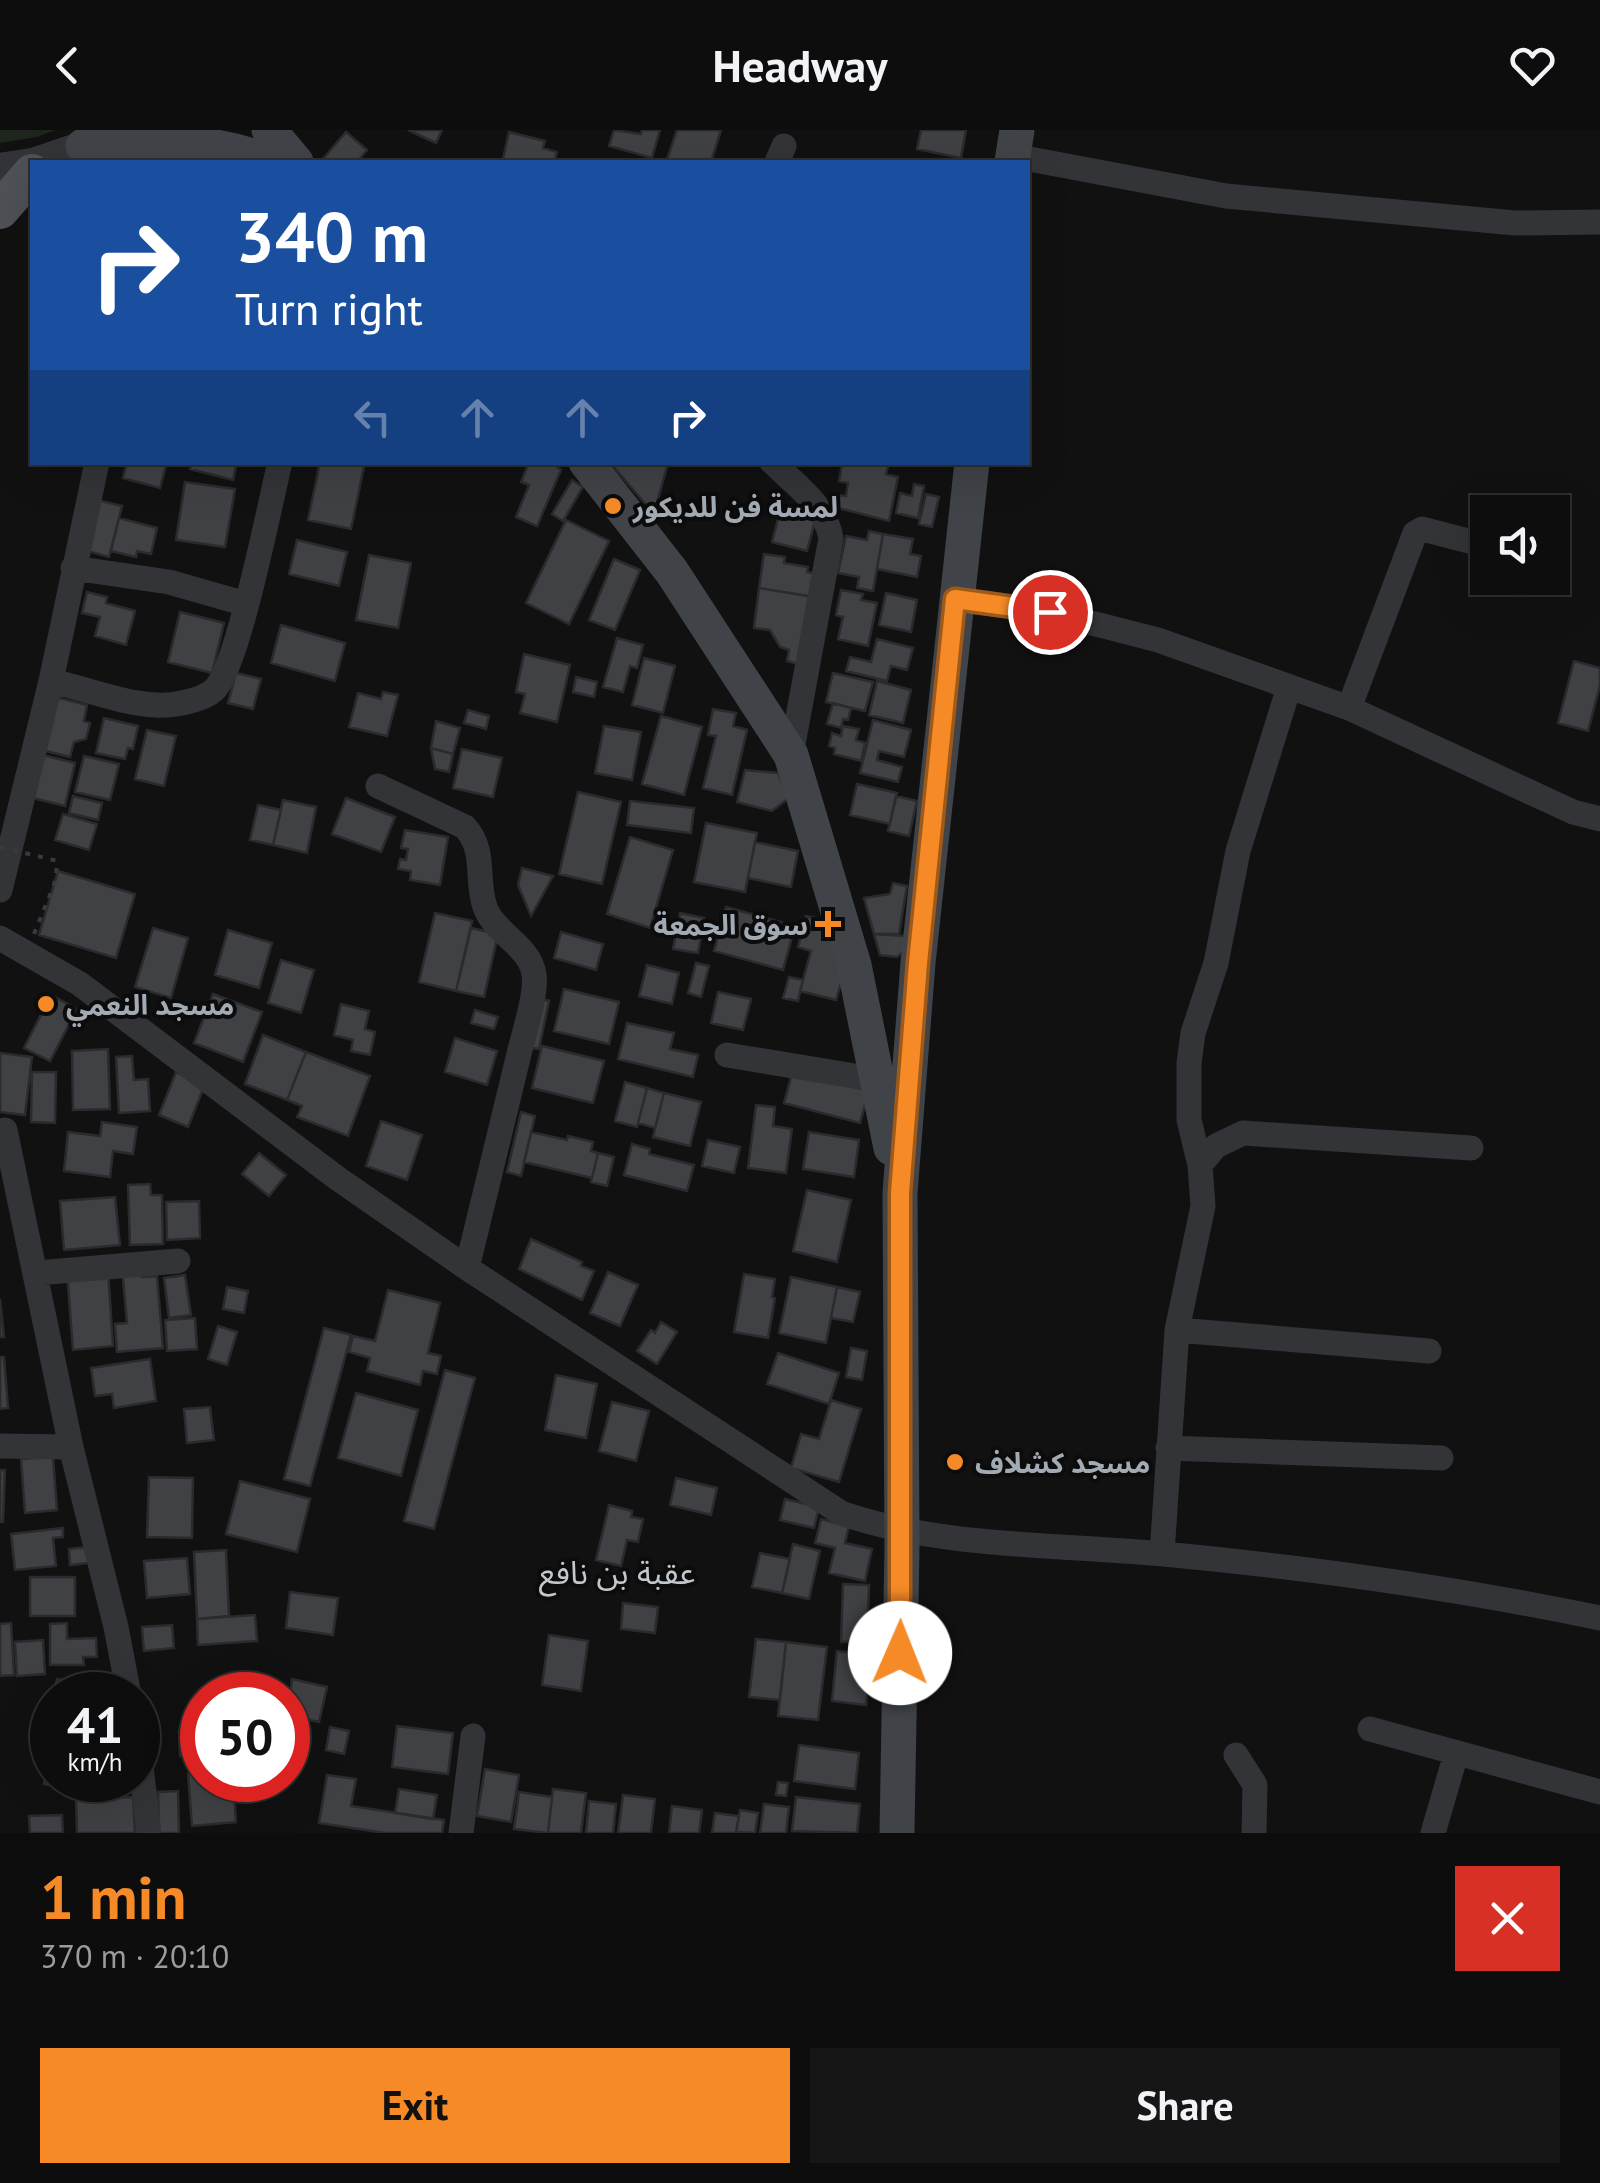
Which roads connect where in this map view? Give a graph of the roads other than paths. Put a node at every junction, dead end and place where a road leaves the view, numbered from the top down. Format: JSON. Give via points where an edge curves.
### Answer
{"nodes":[{"id":1,"x":270,"y":130,"type":"edge"},
{"id":2,"x":92,"y":138,"type":"edge"},
{"id":3,"x":1014,"y":149,"type":"edge"},
{"id":4,"x":42,"y":160,"type":"edge"},
{"id":5,"x":263,"y":160,"type":"edge"},
{"id":6,"x":294,"y":160,"type":"edge"},
{"id":7,"x":30,"y":163,"type":"edge"},
{"id":8,"x":0,"y":168,"type":"edge"},
{"id":9,"x":30,"y":175,"type":"edge"},
{"id":10,"x":0,"y":210,"type":"edge"},
{"id":11,"x":1600,"y":222,"type":"edge"},
{"id":12,"x":96,"y":465,"type":"edge"},
{"id":13,"x":279,"y":465,"type":"edge"},
{"id":14,"x":588,"y":465,"type":"edge"},
{"id":15,"x":775,"y":465,"type":"edge"},
{"id":16,"x":972,"y":465,"type":"edge"},
{"id":17,"x":1470,"y":541,"type":"edge"},
{"id":18,"x":73,"y":568,"type":"junction"},
{"id":19,"x":955,"y":599,"type":"junction"},
{"id":20,"x":246,"y":604,"type":"junction"},
{"id":21,"x":51,"y":681,"type":"junction"},
{"id":22,"x":1289,"y":687,"type":"junction"},
{"id":23,"x":1348,"y":708,"type":"junction"},
{"id":24,"x":791,"y":755,"type":"junction"},
{"id":25,"x":378,"y":786,"type":"dead end"},
{"id":26,"x":1600,"y":820,"type":"edge"},
{"id":27,"x":0,"y":890,"type":"edge"},
{"id":28,"x":0,"y":938,"type":"edge"},
{"id":29,"x":860,"y":996,"type":"junction"},
{"id":30,"x":914,"y":1014,"type":"junction"},
{"id":31,"x":728,"y":1055,"type":"dead end"},
{"id":32,"x":879,"y":1080,"type":"junction"},
{"id":33,"x":5,"y":1130,"type":"dead end"},
{"id":34,"x":1471,"y":1148,"type":"dead end"},
{"id":35,"x":1200,"y":1165,"type":"junction"},
{"id":36,"x":900,"y":1193,"type":"junction"},
{"id":37,"x":178,"y":1261,"type":"dead end"},
{"id":38,"x":467,"y":1268,"type":"junction"},
{"id":39,"x":37,"y":1274,"type":"junction"},
{"id":40,"x":1177,"y":1330,"type":"junction"},
{"id":41,"x":1429,"y":1351,"type":"dead end"},
{"id":42,"x":0,"y":1446,"type":"edge"},
{"id":43,"x":71,"y":1448,"type":"junction"},
{"id":44,"x":1168,"y":1448,"type":"junction"},
{"id":45,"x":1440,"y":1458,"type":"dead end"},
{"id":46,"x":902,"y":1532,"type":"junction"},
{"id":47,"x":1162,"y":1554,"type":"junction"},
{"id":48,"x":1600,"y":1618,"type":"edge"},
{"id":49,"x":125,"y":1672,"type":"edge"},
{"id":50,"x":1370,"y":1730,"type":"dead end"},
{"id":51,"x":473,"y":1736,"type":"dead end"},
{"id":52,"x":1236,"y":1754,"type":"dead end"},
{"id":53,"x":1456,"y":1754,"type":"junction"},
{"id":54,"x":1600,"y":1792,"type":"edge"},
{"id":55,"x":145,"y":1802,"type":"edge"},
{"id":56,"x":148,"y":1833,"type":"edge"},
{"id":57,"x":460,"y":1833,"type":"edge"},
{"id":58,"x":897,"y":1833,"type":"edge"},
{"id":59,"x":1254,"y":1833,"type":"edge"},
{"id":60,"x":1433,"y":1833,"type":"edge"}],
"edges":[{"from":1,"to":6,"type":"main road"},
{"from":2,"to":4,"type":"street"},
{"from":2,"to":5,"type":"main road","via":[[214,144]]},
{"from":3,"to":11,"type":"street","via":[[1226,196],[1515,223]]},
{"from":7,"to":8,"type":"street"},
{"from":9,"to":10,"type":"main road"},
{"from":12,"to":18,"type":"street"},
{"from":13,"to":20,"type":"street"},
{"from":14,"to":24,"type":"main road","via":[[672,572]]},
{"from":15,"to":24,"type":"street","via":[[818,506],[831,538]]},
{"from":16,"to":19,"type":"main road"},
{"from":17,"to":23,"type":"street","via":[[1422,529],[1415,534]]},
{"from":18,"to":20,"type":"street","via":[[169,582]]},
{"from":18,"to":21,"type":"street"},
{"from":19,"to":22,"type":"street","via":[[1050,612],[1140,635]]},
{"from":19,"to":30,"type":"main road"},
{"from":20,"to":21,"type":"street","via":[[224,677],[207,695],[155,706]]},
{"from":21,"to":27,"type":"street"},
{"from":22,"to":23,"type":"street"},
{"from":22,"to":35,"type":"street","via":[[1238,851],[1216,963],[1193,1034],[1189,1120]]},
{"from":23,"to":26,"type":"street"},
{"from":24,"to":29,"type":"main road"},
{"from":25,"to":38,"type":"street","via":[[475,838],[489,918],[529,960],[534,976]]},
{"from":28,"to":38,"type":"street","via":[[80,984]]},
{"from":29,"to":30,"type":"main road","via":[[879,1020],[898,1023]]},
{"from":29,"to":32,"type":"main road"},
{"from":30,"to":36,"type":"main road"},
{"from":31,"to":32,"type":"street"},
{"from":32,"to":36,"type":"main road"},
{"from":33,"to":39,"type":"street"},
{"from":34,"to":35,"type":"street","via":[[1242,1133],[1216,1146]]},
{"from":35,"to":40,"type":"street","via":[[1201,1216]]},
{"from":36,"to":46,"type":"main road"},
{"from":37,"to":39,"type":"street"},
{"from":38,"to":46,"type":"street","via":[[841,1512]]},
{"from":39,"to":43,"type":"street"},
{"from":40,"to":41,"type":"street"},
{"from":40,"to":44,"type":"street"},
{"from":42,"to":43,"type":"street"},
{"from":43,"to":49,"type":"street"},
{"from":44,"to":45,"type":"street"},
{"from":44,"to":47,"type":"street"},
{"from":46,"to":47,"type":"street"},
{"from":46,"to":58,"type":"main road"},
{"from":47,"to":48,"type":"street","via":[[1380,1578]]},
{"from":50,"to":53,"type":"street"},
{"from":51,"to":57,"type":"street"},
{"from":52,"to":59,"type":"street","via":[[1255,1785]]},
{"from":53,"to":54,"type":"street"},
{"from":53,"to":60,"type":"street"},
{"from":55,"to":56,"type":"street"}]}
